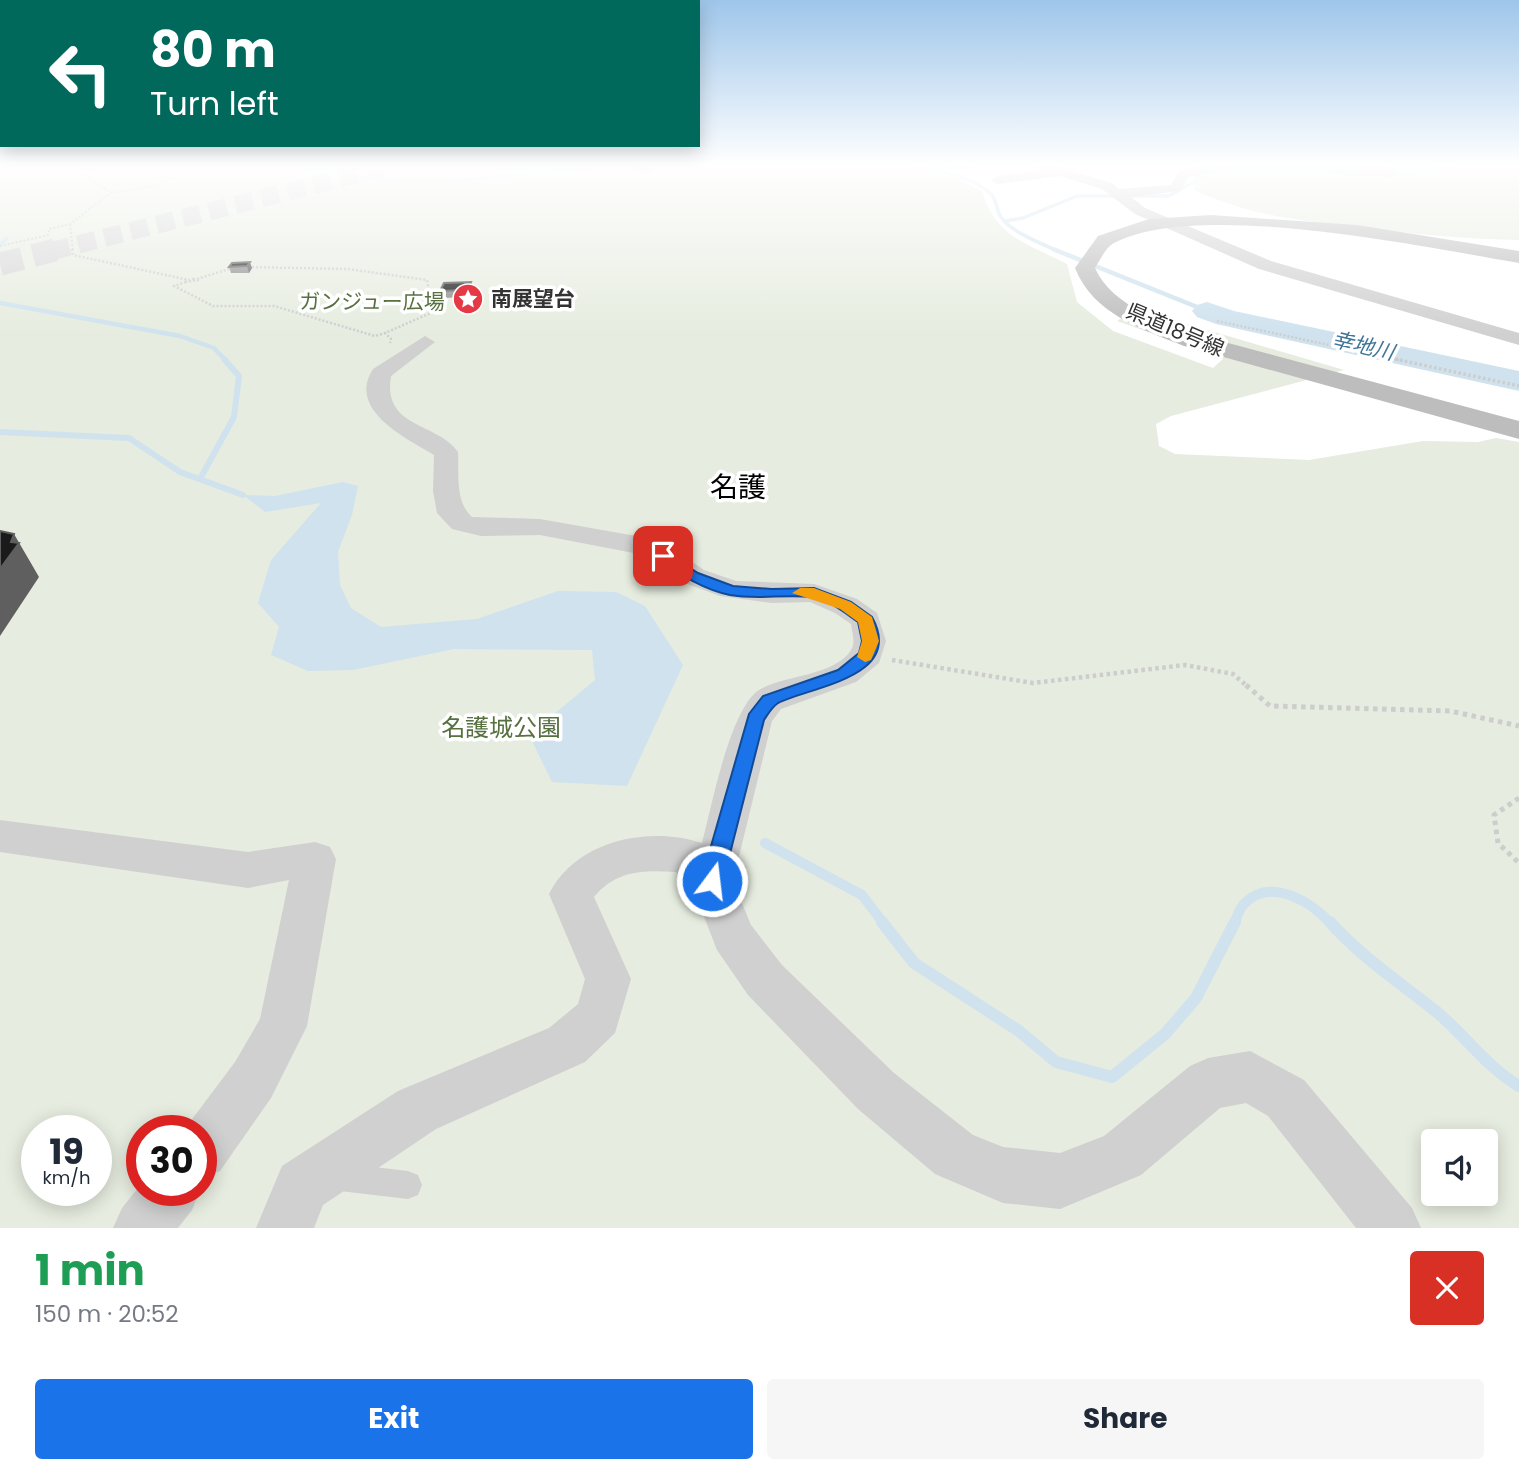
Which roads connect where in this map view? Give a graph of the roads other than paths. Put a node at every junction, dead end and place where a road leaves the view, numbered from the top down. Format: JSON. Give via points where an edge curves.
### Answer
{"nodes":[{"id":1,"x":1166,"y":222,"type":"edge"},
{"id":2,"x":1179,"y":222,"type":"edge"},
{"id":3,"x":1283,"y":222,"type":"edge"},
{"id":4,"x":1519,"y":257,"type":"edge"},
{"id":5,"x":1519,"y":339,"type":"edge"},
{"id":6,"x":425,"y":342,"type":"dead end"},
{"id":7,"x":1519,"y":430,"type":"edge"},
{"id":8,"x":0,"y":836,"type":"edge"},
{"id":9,"x":712,"y":881,"type":"junction"},
{"id":10,"x":217,"y":1130,"type":"edge"},
{"id":11,"x":320,"y":1175,"type":"junction"},
{"id":12,"x":408,"y":1185,"type":"dead end"},
{"id":13,"x":159,"y":1206,"type":"edge"},
{"id":14,"x":142,"y":1228,"type":"edge"},
{"id":15,"x":285,"y":1228,"type":"edge"},
{"id":16,"x":1392,"y":1228,"type":"edge"}],
"edges":[{"from":1,"to":5,"type":"street","via":[[1265,265]]},
{"from":2,"to":7,"type":"main road","name":"県道18号線","via":[[1135,229],[1097,246],[1086,260],[1086,275],[1100,293],[1123,309],[1193,341]]},
{"from":3,"to":4,"type":"main road","name":"県道18号線"},
{"from":6,"to":9,"type":"street","via":[[381,374],[378,394],[382,405],[409,429],[446,452],[446,491],[451,513],[461,523],[481,528],[540,527],[653,548],[693,576],[731,590],[814,593],[866,620],[867,655],[844,674],[769,700],[755,719]]},
{"from":8,"to":10,"type":"street","via":[[248,870],[314,859],[284,1026]]},
{"from":9,"to":11,"type":"street","via":[[687,855],[647,853],[607,861],[586,873],[571,894],[608,979],[598,1017],[566,1045],[417,1111]]},
{"from":9,"to":16,"type":"street","via":[[733,936],[765,980],[876,1091],[954,1155],[1003,1175],[1060,1181],[1122,1156],[1208,1084],[1250,1077],[1286,1098]]},
{"from":11,"to":12,"type":"lane"},
{"from":11,"to":15,"type":"street","via":[[302,1186]]},
{"from":13,"to":14,"type":"street"}]}
